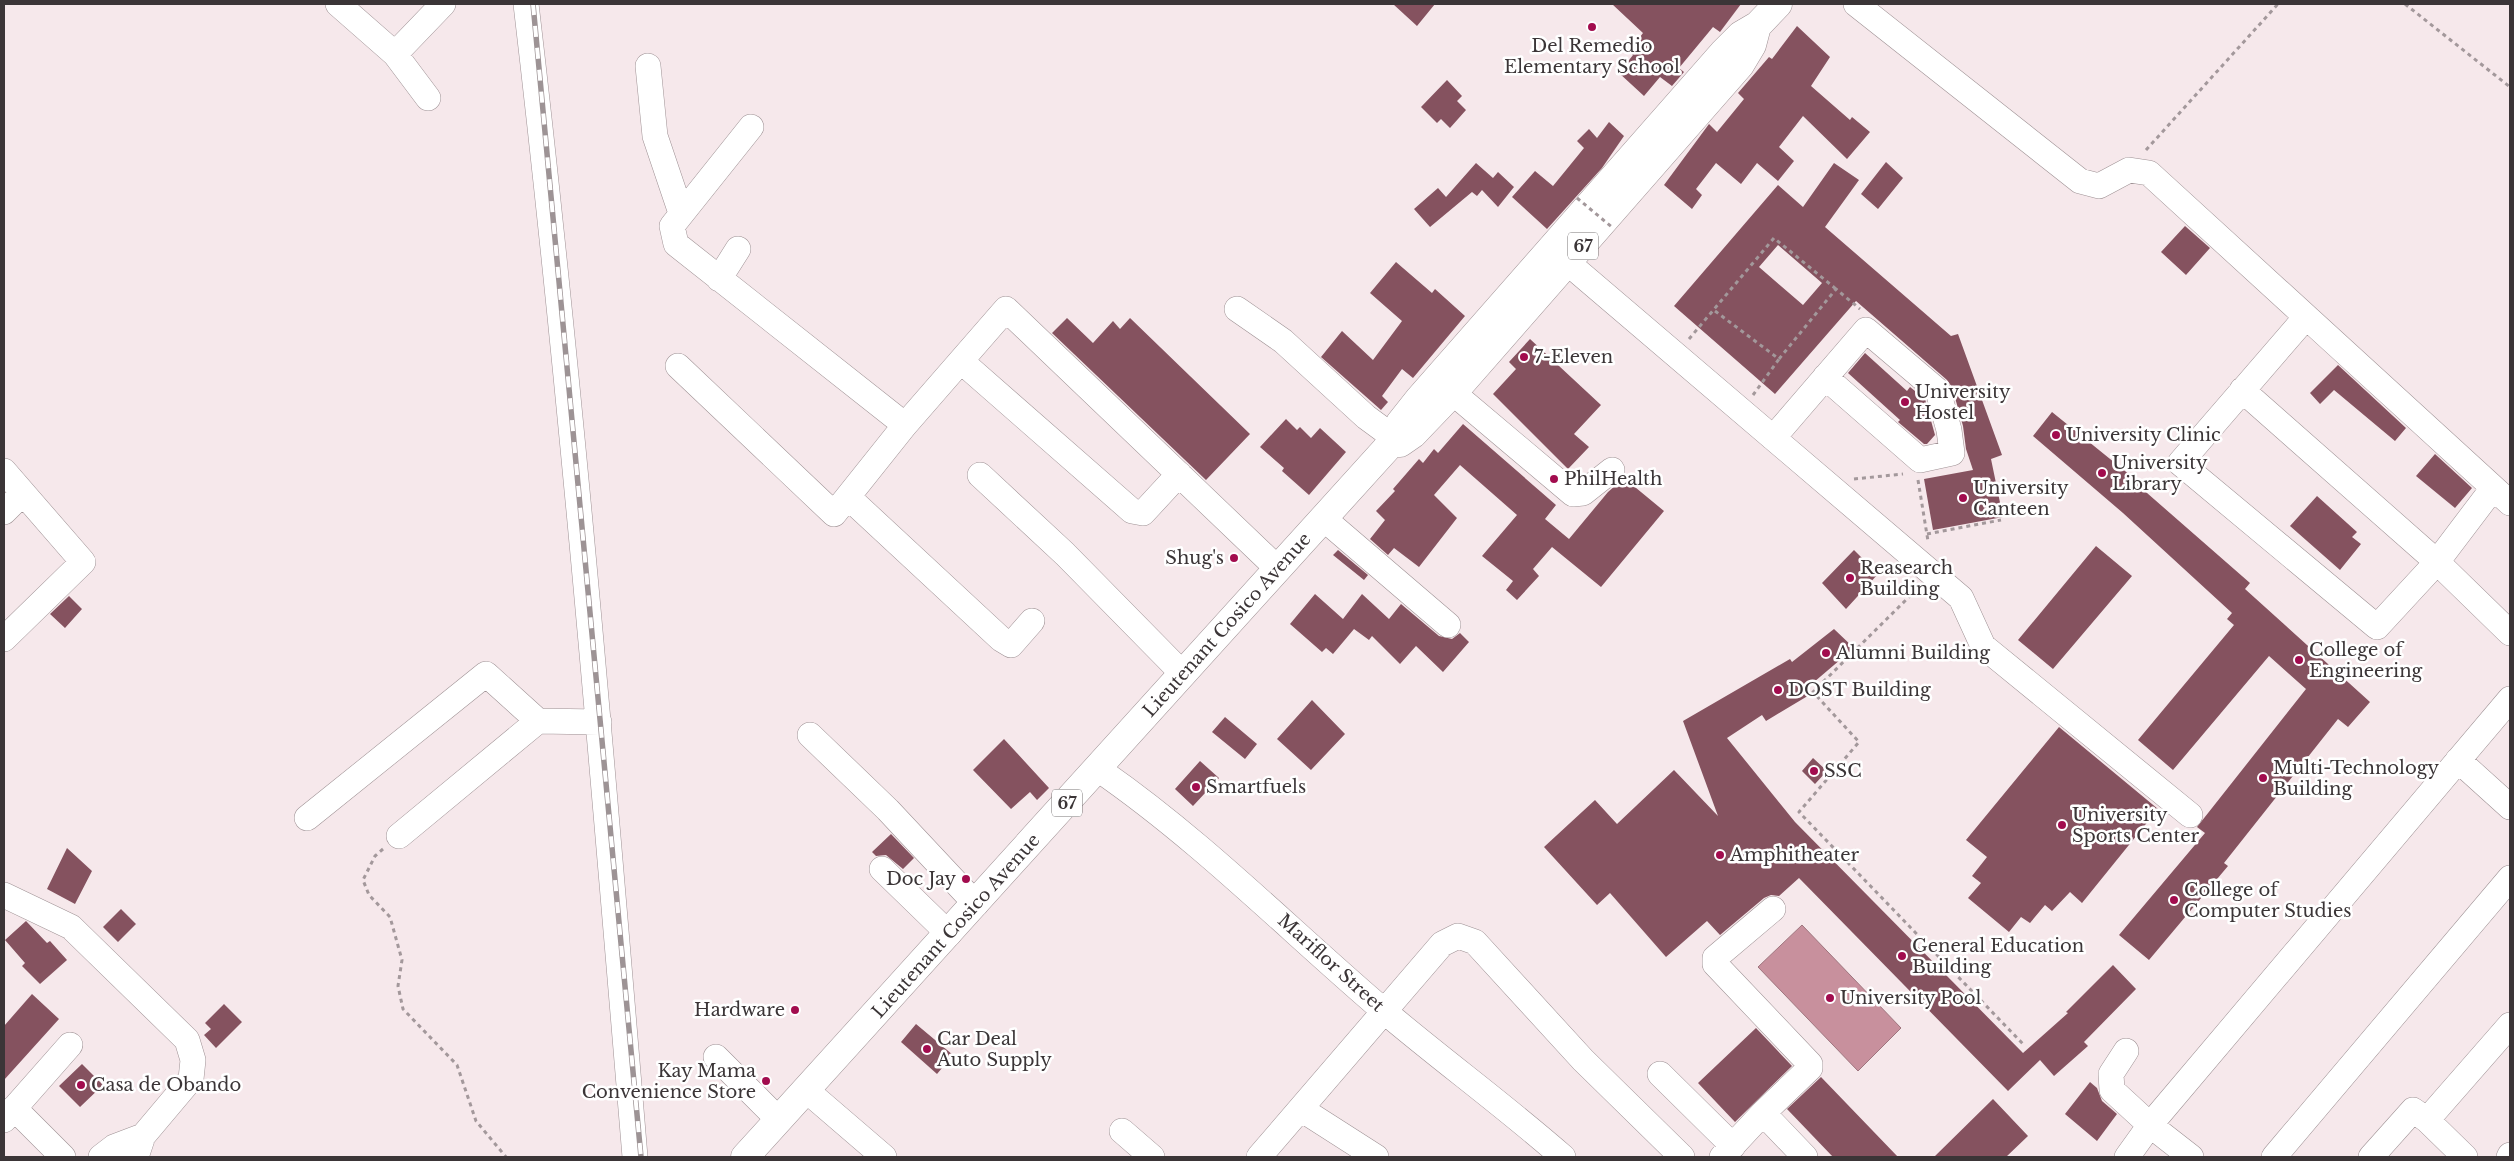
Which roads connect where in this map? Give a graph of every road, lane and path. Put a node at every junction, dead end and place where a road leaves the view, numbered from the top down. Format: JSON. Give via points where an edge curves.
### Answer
{"nodes":[{"id":1,"x":338,"y":4,"type":"edge"},
{"id":2,"x":443,"y":4,"type":"edge"},
{"id":3,"x":526,"y":4,"type":"edge"},
{"id":4,"x":1778,"y":4,"type":"edge"},
{"id":5,"x":1856,"y":4,"type":"edge"},
{"id":6,"x":2278,"y":4,"type":"edge"},
{"id":7,"x":2404,"y":4,"type":"edge"},
{"id":8,"x":1758,"y":26,"type":"junction"},
{"id":9,"x":395,"y":54,"type":"junction"},
{"id":10,"x":648,"y":66,"type":"dead end"},
{"id":11,"x":2510,"y":87,"type":"edge"},
{"id":12,"x":428,"y":98,"type":"dead end"},
{"id":13,"x":751,"y":127,"type":"dead end"},
{"id":14,"x":2129,"y":170,"type":"junction"},
{"id":15,"x":1577,"y":198,"type":"dead end"},
{"id":16,"x":681,"y":213,"type":"junction"},
{"id":17,"x":1613,"y":228,"type":"dead end"},
{"id":18,"x":738,"y":248,"type":"dead end"},
{"id":19,"x":1568,"y":263,"type":"junction"},
{"id":20,"x":719,"y":279,"type":"junction"},
{"id":21,"x":1836,"y":289,"type":"junction"},
{"id":22,"x":1237,"y":309,"type":"dead end"},
{"id":23,"x":1715,"y":311,"type":"junction"},
{"id":24,"x":1867,"y":315,"type":"dead end"},
{"id":25,"x":2306,"y":317,"type":"junction"},
{"id":26,"x":1688,"y":340,"type":"dead end"},
{"id":27,"x":1779,"y":359,"type":"junction"},
{"id":28,"x":962,"y":362,"type":"junction"},
{"id":29,"x":678,"y":366,"type":"dead end"},
{"id":30,"x":1825,"y":378,"type":"junction"},
{"id":31,"x":2242,"y":390,"type":"junction"},
{"id":32,"x":1452,"y":392,"type":"junction"},
{"id":33,"x":1753,"y":396,"type":"dead end"},
{"id":34,"x":905,"y":425,"type":"junction"},
{"id":35,"x":1773,"y":438,"type":"junction"},
{"id":36,"x":1393,"y":442,"type":"junction"},
{"id":37,"x":1612,"y":470,"type":"dead end"},
{"id":38,"x":4,"y":471,"type":"edge"},
{"id":39,"x":1916,"y":472,"type":"dead end"},
{"id":40,"x":1907,"y":473,"type":"dead end"},
{"id":41,"x":1179,"y":474,"type":"junction"},
{"id":42,"x":980,"y":475,"type":"dead end"},
{"id":43,"x":1851,"y":479,"type":"dead end"},
{"id":44,"x":22,"y":494,"type":"junction"},
{"id":45,"x":2502,"y":495,"type":"edge"},
{"id":46,"x":848,"y":497,"type":"junction"},
{"id":47,"x":4,"y":512,"type":"edge"},
{"id":48,"x":1323,"y":518,"type":"junction"},
{"id":49,"x":2001,"y":520,"type":"dead end"},
{"id":50,"x":1927,"y":534,"type":"junction"},
{"id":51,"x":1929,"y":543,"type":"dead end"},
{"id":52,"x":2437,"y":562,"type":"junction"},
{"id":53,"x":1278,"y":569,"type":"junction"},
{"id":54,"x":1933,"y":574,"type":"junction"},
{"id":55,"x":1032,"y":621,"type":"dead end"},
{"id":56,"x":1448,"y":626,"type":"dead end"},
{"id":57,"x":2510,"y":633,"type":"edge"},
{"id":58,"x":4,"y":639,"type":"edge"},
{"id":59,"x":1183,"y":674,"type":"junction"},
{"id":60,"x":2510,"y":699,"type":"edge"},
{"id":61,"x":538,"y":721,"type":"junction"},
{"id":62,"x":599,"y":722,"type":"junction"},
{"id":63,"x":810,"y":735,"type":"dead end"},
{"id":64,"x":2458,"y":760,"type":"junction"},
{"id":65,"x":1098,"y":769,"type":"junction"},
{"id":66,"x":2510,"y":807,"type":"edge"},
{"id":67,"x":2190,"y":815,"type":"dead end"},
{"id":68,"x":307,"y":818,"type":"dead end"},
{"id":69,"x":398,"y":836,"type":"joint"},
{"id":70,"x":882,"y":869,"type":"dead end"},
{"id":71,"x":2510,"y":878,"type":"edge"},
{"id":72,"x":4,"y":895,"type":"edge"},
{"id":73,"x":976,"y":904,"type":"junction"},
{"id":74,"x":1773,"y":909,"type":"dead end"},
{"id":75,"x":949,"y":934,"type":"junction"},
{"id":76,"x":1384,"y":1011,"type":"junction"},
{"id":77,"x":2510,"y":1025,"type":"edge"},
{"id":78,"x":2023,"y":1044,"type":"dead end"},
{"id":79,"x":70,"y":1045,"type":"dead end"},
{"id":80,"x":2126,"y":1051,"type":"dead end"},
{"id":81,"x":716,"y":1058,"type":"dead end"},
{"id":82,"x":1660,"y":1074,"type":"dead end"},
{"id":83,"x":806,"y":1090,"type":"junction"},
{"id":84,"x":1301,"y":1109,"type":"junction"},
{"id":85,"x":1763,"y":1113,"type":"junction"},
{"id":86,"x":9,"y":1114,"type":"edge"},
{"id":87,"x":779,"y":1120,"type":"junction"},
{"id":88,"x":2427,"y":1120,"type":"junction"},
{"id":89,"x":2150,"y":1125,"type":"junction"},
{"id":90,"x":1122,"y":1131,"type":"dead end"},
{"id":91,"x":139,"y":1147,"type":"edge"},
{"id":92,"x":58,"y":1152,"type":"edge"},
{"id":93,"x":1727,"y":1152,"type":"edge"},
{"id":94,"x":101,"y":1157,"type":"edge"},
{"id":95,"x":506,"y":1157,"type":"edge"},
{"id":96,"x":634,"y":1157,"type":"edge"},
{"id":97,"x":745,"y":1157,"type":"edge"},
{"id":98,"x":884,"y":1157,"type":"edge"},
{"id":99,"x":1152,"y":1157,"type":"edge"},
{"id":100,"x":1259,"y":1157,"type":"edge"},
{"id":101,"x":1376,"y":1157,"type":"edge"},
{"id":102,"x":1563,"y":1157,"type":"edge"},
{"id":103,"x":1682,"y":1157,"type":"edge"},
{"id":104,"x":1805,"y":1157,"type":"edge"},
{"id":105,"x":2127,"y":1157,"type":"edge"},
{"id":106,"x":2191,"y":1157,"type":"edge"},
{"id":107,"x":2274,"y":1157,"type":"edge"},
{"id":108,"x":2371,"y":1157,"type":"edge"},
{"id":109,"x":2465,"y":1157,"type":"edge"}],
"edges":[{"from":1,"to":9,"type":"street"},
{"from":2,"to":9,"type":"street"},
{"from":3,"to":62,"type":"street"},
{"from":4,"to":8,"type":"main road","name":"Lieutenant Cosico Avenue","number":"67"},
{"from":5,"to":14,"type":"street","via":[[2080,181],[2099,186]]},
{"from":6,"to":14,"type":"path"},
{"from":7,"to":11,"type":"path"},
{"from":8,"to":19,"type":"main road","name":"Lieutenant Cosico Avenue","number":"67","via":[[1752,45],[1740,65]]},
{"from":8,"to":36,"type":"main road","name":"Lieutenant Cosico Avenue","number":"67","via":[[1729,47],[1670,113],[1420,399],[1400,423]]},
{"from":9,"to":12,"type":"street"},
{"from":10,"to":16,"type":"street","via":[[655,136]]},
{"from":13,"to":16,"type":"street"},
{"from":14,"to":25,"type":"street","via":[[2149,173]]},
{"from":15,"to":17,"type":"path","bridge":true},
{"from":16,"to":20,"type":"street","via":[[672,226],[676,244]]},
{"from":18,"to":20,"type":"street"},
{"from":19,"to":32,"type":"main road","name":"Lieutenant Cosico Avenue","number":"67"},
{"from":19,"to":35,"type":"street"},
{"from":20,"to":34,"type":"street"},
{"from":21,"to":23,"type":"path","via":[[1774,238]]},
{"from":21,"to":24,"type":"path"},
{"from":21,"to":27,"type":"path"},
{"from":22,"to":36,"type":"street","via":[[1283,341]]},
{"from":23,"to":26,"type":"path"},
{"from":23,"to":27,"type":"path"},
{"from":25,"to":31,"type":"street"},
{"from":25,"to":45,"type":"street"},
{"from":27,"to":33,"type":"path"},
{"from":28,"to":34,"type":"street"},
{"from":28,"to":41,"type":"street","via":[[1132,511],[1143,512]]},
{"from":28,"to":41,"type":"street","via":[[1006,309]]},
{"from":29,"to":46,"type":"street","via":[[834,514]]},
{"from":30,"to":30,"type":"street","via":[[1866,330],[1938,391],[1952,453],[1920,460]]},
{"from":30,"to":35,"type":"street"},
{"from":31,"to":52,"type":"street"},
{"from":31,"to":52,"type":"street","via":[[2180,463],[2377,627]]},
{"from":32,"to":36,"type":"main road","name":"Lieutenant Cosico Avenue","number":"67","via":[[1413,434]]},
{"from":32,"to":37,"type":"street","via":[[1573,494],[1583,492]]},
{"from":34,"to":46,"type":"street"},
{"from":35,"to":54,"type":"street"},
{"from":36,"to":48,"type":"main road","name":"Lieutenant Cosico Avenue","number":"67"},
{"from":38,"to":44,"type":"street"},
{"from":39,"to":50,"type":"path"},
{"from":40,"to":43,"type":"path"},
{"from":41,"to":53,"type":"street"},
{"from":42,"to":59,"type":"street","via":[[1123,611]]},
{"from":44,"to":47,"type":"street"},
{"from":44,"to":58,"type":"street","via":[[84,562]]},
{"from":45,"to":52,"type":"street"},
{"from":46,"to":55,"type":"street","via":[[1001,639],[1011,645]]},
{"from":48,"to":53,"type":"main road","name":"Lieutenant Cosico Avenue","number":"67"},
{"from":48,"to":56,"type":"street"},
{"from":49,"to":50,"type":"path"},
{"from":50,"to":51,"type":"path"},
{"from":52,"to":57,"type":"street"},
{"from":53,"to":59,"type":"main road","name":"Lieutenant Cosico Avenue","number":"67"},
{"from":54,"to":67,"type":"street","via":[[1961,598],[1982,646]]},
{"from":54,"to":78,"type":"path","via":[[1813,692],[1859,742],[1799,812]]},
{"from":59,"to":65,"type":"main road","name":"Lieutenant Cosico Avenue","number":"67"},
{"from":60,"to":64,"type":"street"},
{"from":61,"to":62,"type":"street"},
{"from":61,"to":68,"type":"street","via":[[486,674]]},
{"from":61,"to":69,"type":"street"},
{"from":62,"to":96,"type":"street"},
{"from":63,"to":73,"type":"street","via":[[888,810]]},
{"from":64,"to":66,"type":"street"},
{"from":64,"to":89,"type":"street"},
{"from":65,"to":73,"type":"main road","name":"Lieutenant Cosico Avenue","number":"67"},
{"from":65,"to":76,"type":"street","name":"Mariflor Street","via":[[1219,863]]},
{"from":69,"to":95,"type":"path","via":[[375,856],[363,880],[369,895],[390,917],[402,960],[398,986],[403,1009],[457,1065],[476,1122]]},
{"from":70,"to":75,"type":"street"},
{"from":71,"to":107,"type":"street"},
{"from":72,"to":91,"type":"street","via":[[72,927],[187,1040],[193,1060],[191,1079]]},
{"from":73,"to":75,"type":"main road","name":"Lieutenant Cosico Avenue","number":"67"},
{"from":74,"to":85,"type":"street","via":[[1715,958],[1715,964],[1810,1064],[1808,1071]]},
{"from":75,"to":83,"type":"main road","name":"Lieutenant Cosico Avenue","number":"67"},
{"from":76,"to":84,"type":"street"},
{"from":76,"to":102,"type":"street","name":"Mariflor Street"},
{"from":76,"to":103,"type":"street","via":[[1442,944],[1458,936],[1475,942],[1583,1060]]},
{"from":77,"to":88,"type":"street"},
{"from":79,"to":86,"type":"street"},
{"from":80,"to":89,"type":"street","via":[[2111,1074],[2112,1090]]},
{"from":81,"to":87,"type":"street"},
{"from":82,"to":93,"type":"street"},
{"from":83,"to":87,"type":"main road","name":"Lieutenant Cosico Avenue","number":"67"},
{"from":83,"to":98,"type":"street"},
{"from":84,"to":100,"type":"street"},
{"from":84,"to":101,"type":"street"},
{"from":85,"to":93,"type":"street"},
{"from":85,"to":104,"type":"street"},
{"from":86,"to":92,"type":"street"},
{"from":87,"to":97,"type":"main road","name":"Lieutenant Cosico Avenue","number":"67"},
{"from":88,"to":108,"type":"street","via":[[2413,1110]]},
{"from":88,"to":109,"type":"street"},
{"from":89,"to":105,"type":"street"},
{"from":89,"to":106,"type":"street"},
{"from":90,"to":99,"type":"street"},
{"from":91,"to":94,"type":"street","via":[[114,1147]]}]}
